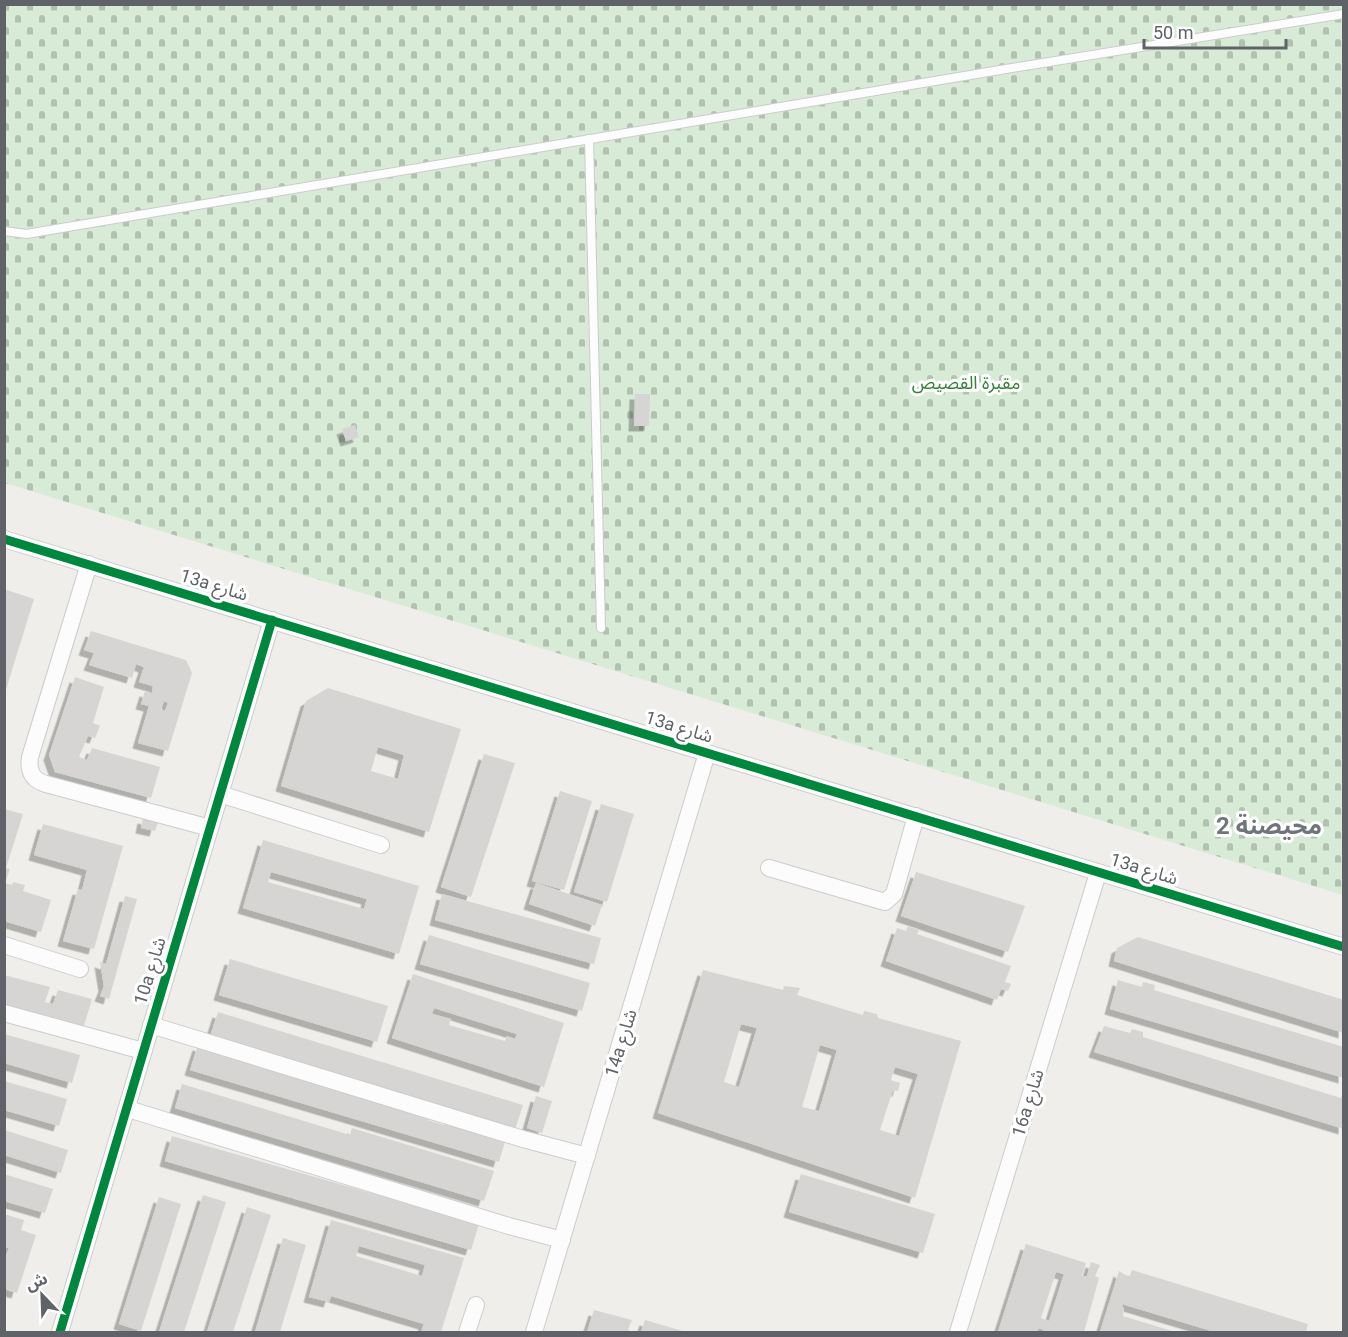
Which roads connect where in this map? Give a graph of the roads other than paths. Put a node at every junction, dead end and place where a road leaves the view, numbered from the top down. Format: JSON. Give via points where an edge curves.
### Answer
{"nodes":[{"id":1,"x":1344,"y":14,"type":"edge"},
{"id":2,"x":590,"y":139,"type":"junction"},
{"id":3,"x":4,"y":231,"type":"edge"},
{"id":4,"x":4,"y":539,"type":"edge"},
{"id":5,"x":89,"y":564,"type":"junction"},
{"id":6,"x":272,"y":620,"type":"junction"},
{"id":7,"x":602,"y":628,"type":"dead end"},
{"id":8,"x":707,"y":753,"type":"junction"},
{"id":9,"x":220,"y":794,"type":"junction"},
{"id":10,"x":916,"y":816,"type":"junction"},
{"id":11,"x":210,"y":828,"type":"junction"},
{"id":12,"x":381,"y":845,"type":"dead end"},
{"id":13,"x":769,"y":868,"type":"dead end"},
{"id":14,"x":1098,"y":873,"type":"junction"},
{"id":15,"x":4,"y":945,"type":"edge"},
{"id":16,"x":1344,"y":947,"type":"edge"},
{"id":17,"x":80,"y":969,"type":"dead end"},
{"id":18,"x":4,"y":1013,"type":"edge"},
{"id":19,"x":151,"y":1025,"type":"junction"},
{"id":20,"x":143,"y":1051,"type":"junction"},
{"id":21,"x":128,"y":1109,"type":"junction"},
{"id":22,"x":587,"y":1156,"type":"junction"},
{"id":23,"x":562,"y":1240,"type":"junction"},
{"id":24,"x":476,"y":1305,"type":"dead end"},
{"id":25,"x":60,"y":1332,"type":"edge"},
{"id":26,"x":467,"y":1332,"type":"edge"},
{"id":27,"x":534,"y":1332,"type":"edge"},
{"id":28,"x":958,"y":1332,"type":"edge"}],
"edges":[{"from":1,"to":2,"type":"lane"},
{"from":2,"to":3,"type":"lane","via":[[27,234]]},
{"from":2,"to":7,"type":"lane"},
{"from":4,"to":5,"type":"street","name":"13a شارع"},
{"from":5,"to":6,"type":"street","name":"13a شارع"},
{"from":5,"to":11,"type":"street","via":[[30,757],[30,771],[46,784]]},
{"from":6,"to":8,"type":"street","name":"13a شارع"},
{"from":6,"to":9,"type":"street","name":"10a شارع"},
{"from":8,"to":10,"type":"street","name":"13a شارع"},
{"from":8,"to":22,"type":"street","name":"14a شارع"},
{"from":9,"to":11,"type":"street","name":"10a شارع"},
{"from":9,"to":12,"type":"street"},
{"from":10,"to":13,"type":"street","via":[[894,894],[885,902]]},
{"from":10,"to":14,"type":"street","name":"13a شارع"},
{"from":11,"to":19,"type":"street","name":"10a شارع"},
{"from":14,"to":16,"type":"street","name":"13a شارع"},
{"from":14,"to":28,"type":"street","name":"16a شارع"},
{"from":15,"to":17,"type":"street"},
{"from":18,"to":20,"type":"street"},
{"from":19,"to":20,"type":"street","name":"10a شارع"},
{"from":19,"to":22,"type":"street"},
{"from":20,"to":21,"type":"street","name":"10a شارع"},
{"from":21,"to":23,"type":"street"},
{"from":21,"to":25,"type":"street","name":"10a شارع"},
{"from":22,"to":23,"type":"street","name":"14a شارع"},
{"from":23,"to":27,"type":"street","name":"14a شارع"},
{"from":24,"to":26,"type":"street"}]}
